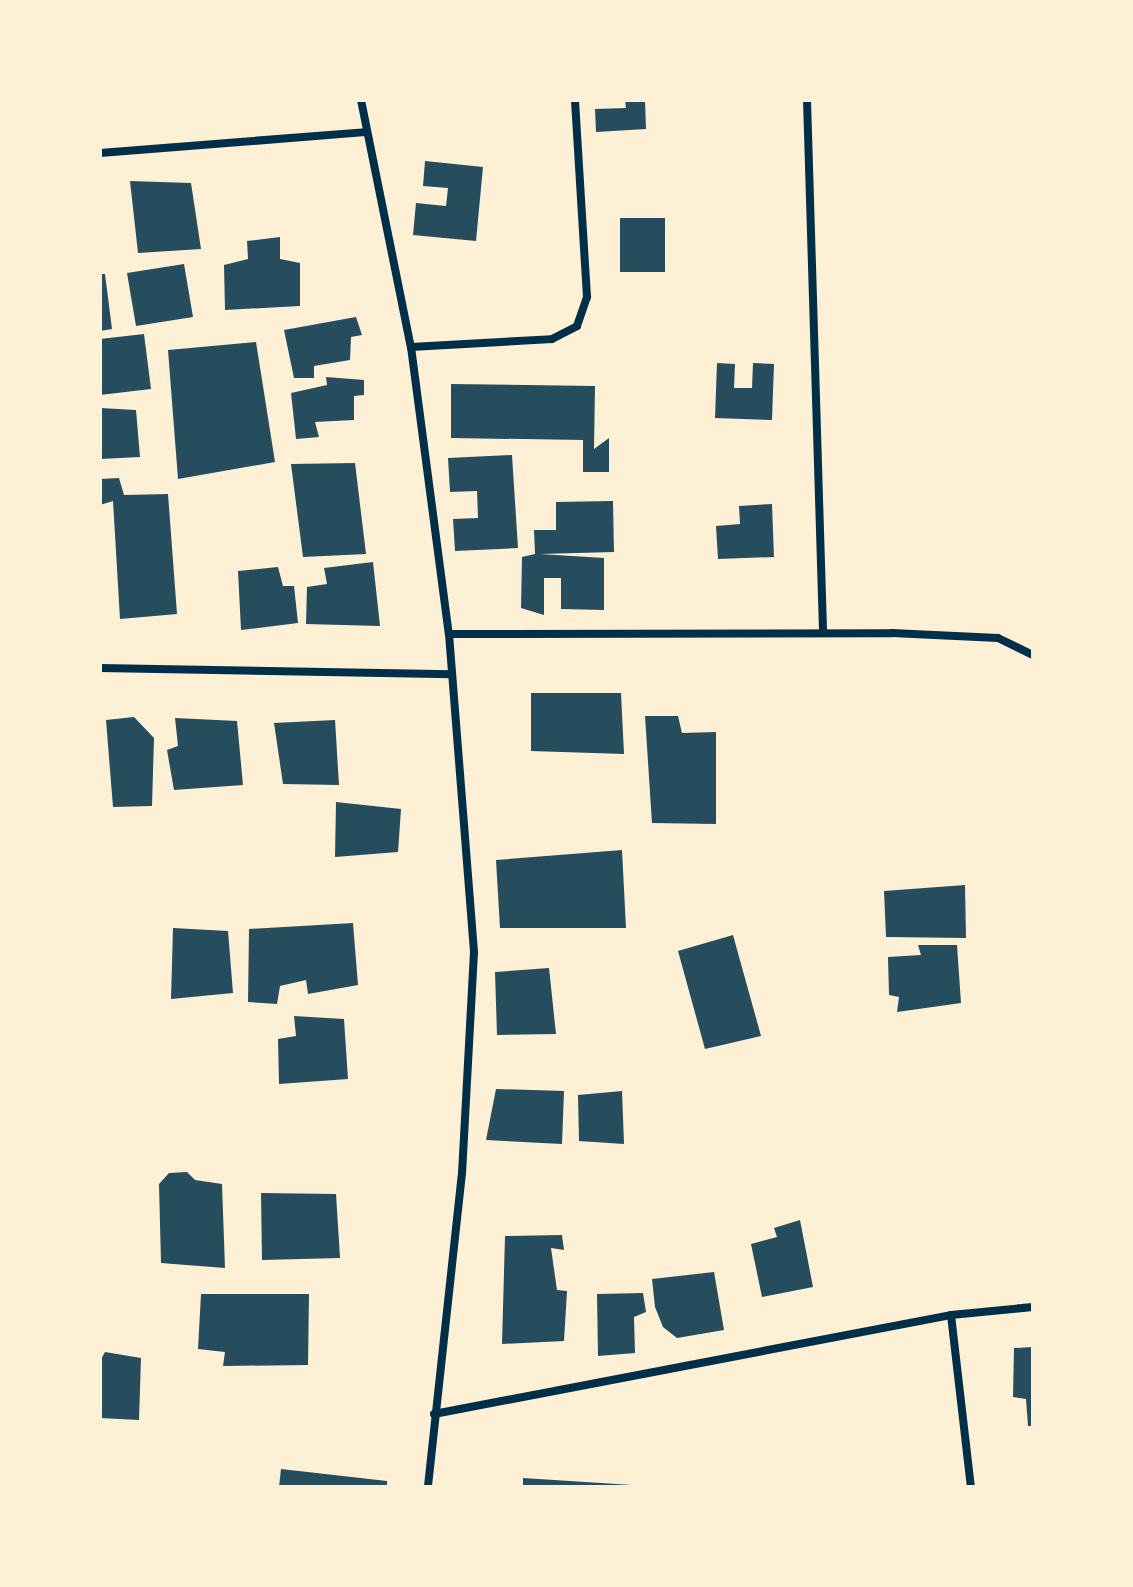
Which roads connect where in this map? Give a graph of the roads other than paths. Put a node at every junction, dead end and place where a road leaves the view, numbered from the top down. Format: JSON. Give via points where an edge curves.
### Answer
{"nodes":[{"id":1,"x":361,"y":100,"type":"edge"},
{"id":2,"x":575,"y":100,"type":"edge"},
{"id":3,"x":807,"y":100,"type":"edge"},
{"id":4,"x":365,"y":132,"type":"junction"},
{"id":5,"x":100,"y":153,"type":"edge"},
{"id":6,"x":411,"y":347,"type":"junction"},
{"id":7,"x":823,"y":630,"type":"junction"},
{"id":8,"x":449,"y":634,"type":"junction"},
{"id":9,"x":1033,"y":655,"type":"edge"},
{"id":10,"x":100,"y":668,"type":"edge"},
{"id":11,"x":452,"y":674,"type":"junction"},
{"id":12,"x":1033,"y":1307,"type":"edge"},
{"id":13,"x":951,"y":1315,"type":"junction"},
{"id":14,"x":434,"y":1414,"type":"junction"},
{"id":15,"x":428,"y":1487,"type":"edge"},
{"id":16,"x":971,"y":1487,"type":"edge"}],
"edges":[{"from":1,"to":4,"type":"street"},
{"from":2,"to":6,"type":"street","via":[[587,297],[577,326],[552,339]]},
{"from":3,"to":7,"type":"street"},
{"from":4,"to":5,"type":"street"},
{"from":4,"to":6,"type":"street"},
{"from":6,"to":8,"type":"street"},
{"from":7,"to":8,"type":"street"},
{"from":7,"to":9,"type":"street","via":[[998,638]]},
{"from":8,"to":11,"type":"street"},
{"from":10,"to":11,"type":"street"},
{"from":11,"to":14,"type":"street","via":[[474,965],[462,1173]]},
{"from":12,"to":13,"type":"street"},
{"from":13,"to":14,"type":"street"},
{"from":13,"to":16,"type":"street"},
{"from":14,"to":15,"type":"street"}]}
